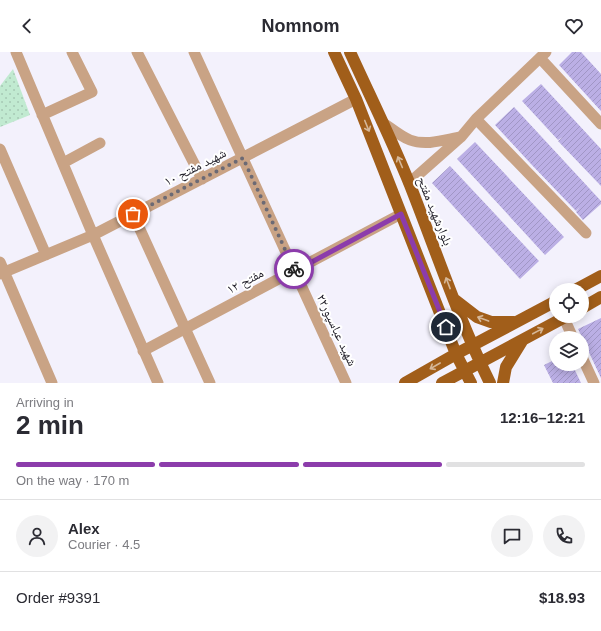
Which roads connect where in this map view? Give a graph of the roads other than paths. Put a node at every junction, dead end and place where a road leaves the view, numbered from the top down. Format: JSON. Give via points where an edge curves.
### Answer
{"nodes":[{"id":1,"x":16,"y":52,"type":"edge"},
{"id":2,"x":72,"y":52,"type":"edge"},
{"id":3,"x":137,"y":52,"type":"edge"},
{"id":4,"x":194,"y":52,"type":"edge"},
{"id":5,"x":334,"y":52,"type":"edge"},
{"id":6,"x":350,"y":52,"type":"edge"},
{"id":7,"x":543,"y":55,"type":"edge"},
{"id":8,"x":356,"y":99,"type":"junction"},
{"id":9,"x":42,"y":116,"type":"junction"},
{"id":10,"x":476,"y":120,"type":"junction"},
{"id":11,"x":382,"y":122,"type":"junction"},
{"id":12,"x":601,"y":124,"type":"edge"},
{"id":13,"x":461,"y":137,"type":"junction"},
{"id":14,"x":100,"y":143,"type":"dead end"},
{"id":15,"x":0,"y":149,"type":"edge"},
{"id":16,"x":243,"y":158,"type":"junction"},
{"id":17,"x":63,"y":163,"type":"junction"},
{"id":18,"x":202,"y":179,"type":"junction"},
{"id":19,"x":409,"y":183,"type":"junction"},
{"id":20,"x":133,"y":214,"type":"junction"},
{"id":21,"x":401,"y":214,"type":"junction"},
{"id":22,"x":586,"y":233,"type":"dead end"},
{"id":23,"x":93,"y":235,"type":"junction"},
{"id":24,"x":46,"y":255,"type":"junction"},
{"id":25,"x":1,"y":269,"type":"edge"},
{"id":26,"x":295,"y":271,"type":"junction"},
{"id":27,"x":601,"y":276,"type":"edge"},
{"id":28,"x":588,"y":283,"type":"edge"},
{"id":29,"x":601,"y":297,"type":"edge"},
{"id":30,"x":455,"y":300,"type":"junction"},
{"id":31,"x":549,"y":304,"type":"edge"},
{"id":32,"x":589,"y":304,"type":"edge"},
{"id":33,"x":517,"y":322,"type":"junction"},
{"id":34,"x":555,"y":323,"type":"edge"},
{"id":35,"x":185,"y":328,"type":"junction"},
{"id":36,"x":524,"y":339,"type":"junction"},
{"id":37,"x":473,"y":345,"type":"junction"},
{"id":38,"x":143,"y":351,"type":"junction"},
{"id":39,"x":456,"y":354,"type":"junction"},
{"id":40,"x":480,"y":363,"type":"junction"},
{"id":41,"x":465,"y":371,"type":"junction"},
{"id":42,"x":588,"y":371,"type":"edge"},
{"id":43,"x":52,"y":383,"type":"edge"},
{"id":44,"x":158,"y":383,"type":"edge"},
{"id":45,"x":210,"y":383,"type":"edge"},
{"id":46,"x":346,"y":383,"type":"edge"},
{"id":47,"x":405,"y":383,"type":"edge"},
{"id":48,"x":442,"y":383,"type":"edge"},
{"id":49,"x":471,"y":383,"type":"edge"},
{"id":50,"x":490,"y":383,"type":"edge"},
{"id":51,"x":503,"y":383,"type":"edge"},
{"id":52,"x":594,"y":383,"type":"edge"}],
"edges":[{"from":1,"to":9,"type":"street"},
{"from":2,"to":9,"type":"street","via":[[92,92]]},
{"from":3,"to":18,"type":"street"},
{"from":4,"to":16,"type":"street","name":"شهید عباسپور۲۲"},
{"from":5,"to":8,"type":"main road"},
{"from":6,"to":11,"type":"main road","name":"بلوارشهید مفتح"},
{"from":7,"to":10,"type":"street"},
{"from":7,"to":12,"type":"street"},
{"from":8,"to":16,"type":"street","name":"شهید مفتح ۱۰"},
{"from":8,"to":21,"type":"main road","one_way":true},
{"from":9,"to":17,"type":"street"},
{"from":10,"to":13,"type":"street"},
{"from":10,"to":22,"type":"street"},
{"from":11,"to":13,"type":"street","via":[[410,140],[434,142]]},
{"from":19,"to":11,"type":"main road","name":"بلوارشهید مفتح","one_way":true},
{"from":13,"to":19,"type":"street"},
{"from":14,"to":17,"type":"street"},
{"from":15,"to":24,"type":"street"},
{"from":16,"to":18,"type":"street","name":"شهید مفتح ۱۰"},
{"from":16,"to":26,"type":"street","name":"شهید عباسپور۲۲"},
{"from":17,"to":23,"type":"street"},
{"from":18,"to":20,"type":"street","name":"شهید مفتح ۱۰"},
{"from":30,"to":19,"type":"main road","name":"بلوارشهید مفتح","one_way":true},
{"from":20,"to":23,"type":"street","name":"شهید مفتح ۱۰"},
{"from":20,"to":35,"type":"street"},
{"from":21,"to":26,"type":"street","name":"مفتح ۱۲"},
{"from":21,"to":39,"type":"main road"},
{"from":23,"to":24,"type":"street","name":"شهید مفتح ۱۰"},
{"from":23,"to":38,"type":"street"},
{"from":24,"to":25,"type":"street","name":"شهید مفتح ۱۰"},
{"from":25,"to":43,"type":"street"},
{"from":26,"to":35,"type":"street","name":"مفتح ۱۲"},
{"from":26,"to":46,"type":"street","name":"شهید عباسپور۲۲"},
{"from":27,"to":28,"type":"main road"},
{"from":29,"to":32,"type":"main road"},
{"from":33,"to":30,"type":"main road","one_way":true,"via":[[491,322],[477,317]]},
{"from":30,"to":37,"type":"main road","name":"بلوارشهید مفتح"},
{"from":31,"to":33,"type":"main road"},
{"from":33,"to":37,"type":"main road"},
{"from":36,"to":34,"type":"main road","one_way":true},
{"from":35,"to":38,"type":"street","name":"مفتح ۱۲"},
{"from":35,"to":45,"type":"street"},
{"from":36,"to":40,"type":"main road"},
{"from":36,"to":51,"type":"main road","via":[[506,367]]},
{"from":37,"to":39,"type":"main road"},
{"from":37,"to":40,"type":"main road","name":"بلوارشهید مفتح"},
{"from":38,"to":44,"type":"street"},
{"from":39,"to":41,"type":"main road"},
{"from":39,"to":47,"type":"main road","one_way":true},
{"from":40,"to":41,"type":"main road"},
{"from":40,"to":50,"type":"main road","name":"بلوارشهید مفتح"},
{"from":41,"to":48,"type":"main road"},
{"from":41,"to":49,"type":"main road"},
{"from":42,"to":52,"type":"street"}]}
